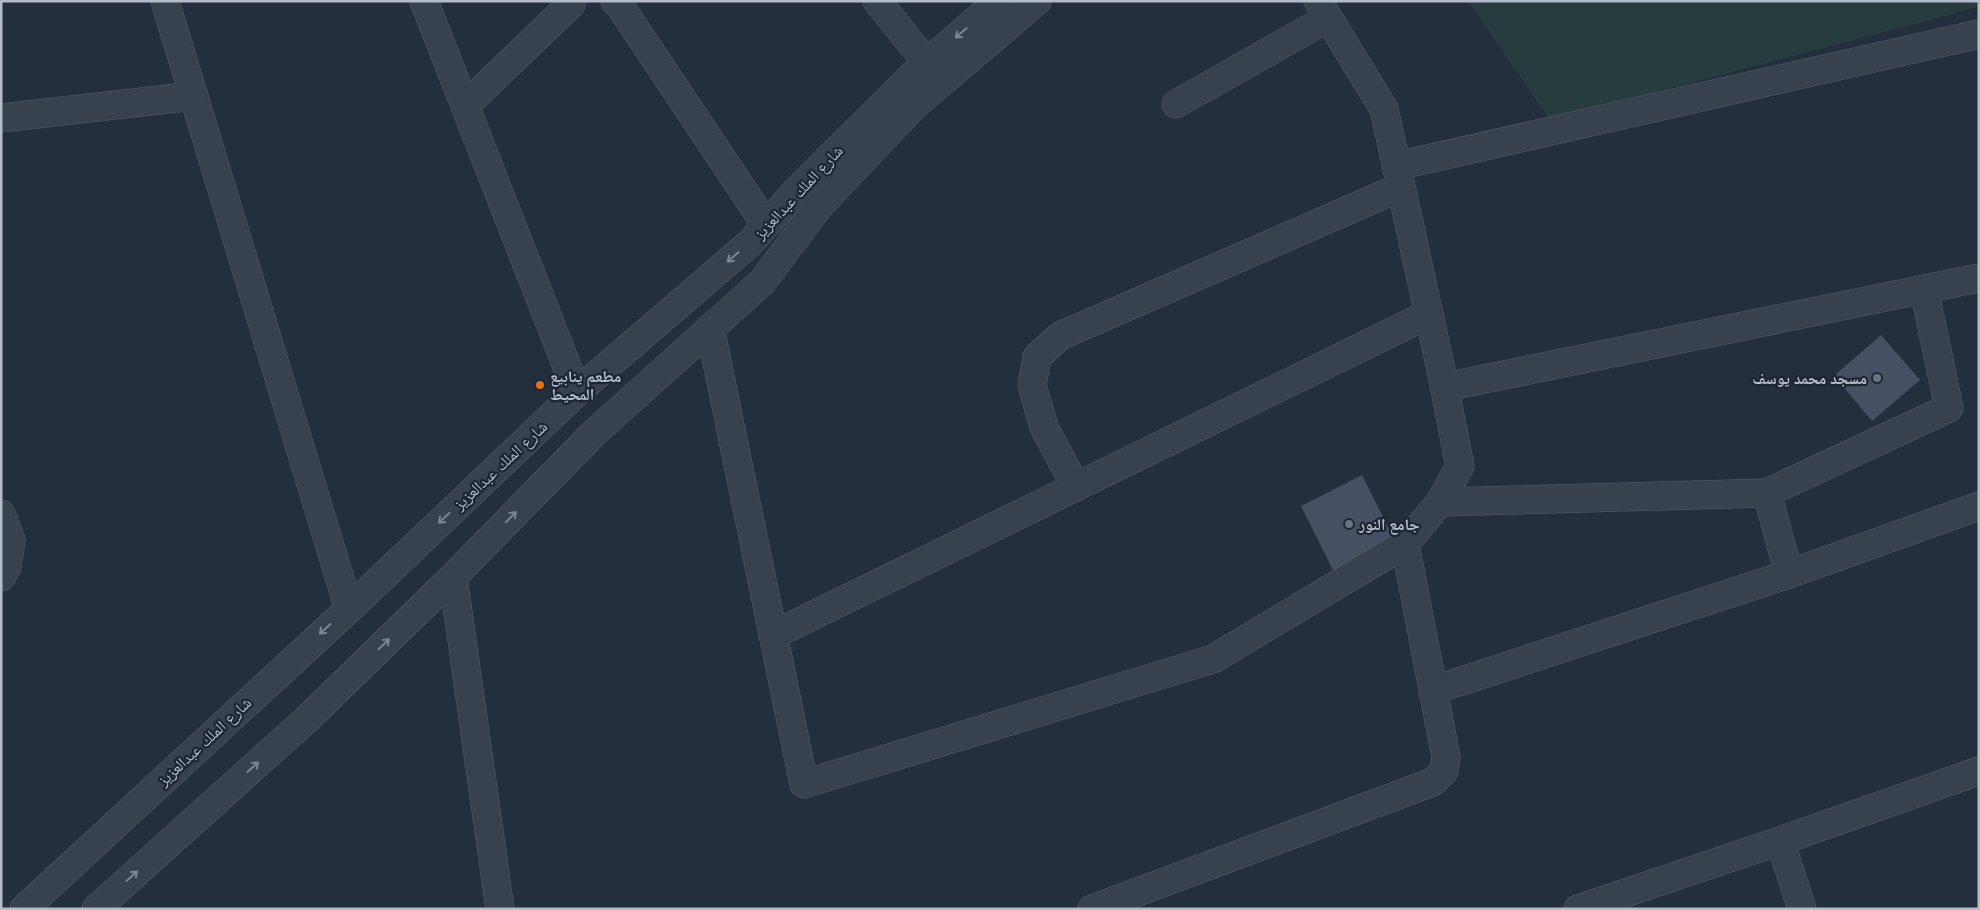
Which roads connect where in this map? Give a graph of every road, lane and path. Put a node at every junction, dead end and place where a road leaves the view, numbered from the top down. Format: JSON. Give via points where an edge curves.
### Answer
{"nodes":[{"id":1,"x":165,"y":1,"type":"edge"},
{"id":2,"x":424,"y":1,"type":"edge"},
{"id":3,"x":572,"y":1,"type":"edge"},
{"id":4,"x":615,"y":1,"type":"edge"},
{"id":5,"x":877,"y":1,"type":"edge"},
{"id":6,"x":998,"y":1,"type":"edge"},
{"id":7,"x":1037,"y":1,"type":"edge"},
{"id":8,"x":1323,"y":10,"type":"edge"},
{"id":9,"x":1979,"y":34,"type":"edge"},
{"id":10,"x":927,"y":63,"type":"junction"},
{"id":11,"x":194,"y":96,"type":"junction"},
{"id":12,"x":1176,"y":104,"type":"dead end"},
{"id":13,"x":465,"y":106,"type":"junction"},
{"id":14,"x":1,"y":118,"type":"edge"},
{"id":15,"x":1399,"y":176,"type":"junction"},
{"id":16,"x":766,"y":225,"type":"junction"},
{"id":17,"x":1979,"y":278,"type":"edge"},
{"id":18,"x":1924,"y":289,"type":"junction"},
{"id":19,"x":1429,"y":314,"type":"junction"},
{"id":20,"x":710,"y":328,"type":"junction"},
{"id":21,"x":1445,"y":387,"type":"junction"},
{"id":22,"x":577,"y":392,"type":"junction"},
{"id":23,"x":1076,"y":487,"type":"junction"},
{"id":24,"x":1767,"y":493,"type":"junction"},
{"id":25,"x":1440,"y":502,"type":"junction"},
{"id":26,"x":1979,"y":506,"type":"edge"},
{"id":27,"x":1,"y":514,"type":"edge"},
{"id":28,"x":1405,"y":544,"type":"junction"},
{"id":29,"x":1789,"y":574,"type":"junction"},
{"id":30,"x":1,"y":577,"type":"edge"},
{"id":31,"x":453,"y":577,"type":"junction"},
{"id":32,"x":349,"y":609,"type":"junction"},
{"id":33,"x":773,"y":635,"type":"junction"},
{"id":34,"x":1434,"y":690,"type":"junction"},
{"id":35,"x":1979,"y":771,"type":"edge"},
{"id":36,"x":1780,"y":841,"type":"junction"},
{"id":37,"x":24,"y":909,"type":"edge"},
{"id":38,"x":96,"y":909,"type":"edge"},
{"id":39,"x":500,"y":909,"type":"edge"},
{"id":40,"x":1092,"y":909,"type":"edge"},
{"id":41,"x":1578,"y":909,"type":"edge"},
{"id":42,"x":1802,"y":909,"type":"edge"}],
"edges":[{"from":1,"to":11,"type":"street"},
{"from":2,"to":13,"type":"street"},
{"from":3,"to":13,"type":"street"},
{"from":4,"to":16,"type":"street"},
{"from":5,"to":10,"type":"street"},
{"from":6,"to":10,"type":"street","name":"شارع الملك عبدالعزيز","one_way":true},
{"from":7,"to":20,"type":"street","name":"شارع الملك عبدالعزيز","via":[[915,105],[819,206],[762,282]]},
{"from":8,"to":12,"type":"street"},
{"from":8,"to":15,"type":"street","via":[[1384,109]]},
{"from":9,"to":15,"type":"street"},
{"from":10,"to":16,"type":"street","name":"شارع الملك عبدالعزيز","via":[[797,190]]},
{"from":11,"to":14,"type":"street"},
{"from":11,"to":32,"type":"street"},
{"from":13,"to":22,"type":"street"},
{"from":15,"to":19,"type":"street"},
{"from":15,"to":23,"type":"street","via":[[1060,336],[1037,357],[1032,385],[1044,427]]},
{"from":16,"to":22,"type":"street","name":"شارع الملك عبدالعزيز","one_way":true,"via":[[750,243]]},
{"from":17,"to":18,"type":"street"},
{"from":18,"to":21,"type":"street"},
{"from":18,"to":24,"type":"street","via":[[1949,408]]},
{"from":19,"to":21,"type":"street"},
{"from":19,"to":23,"type":"street"},
{"from":31,"to":20,"type":"street","name":"شارع الملك عبدالعزيز","one_way":true,"via":[[593,434]]},
{"from":20,"to":33,"type":"street"},
{"from":21,"to":25,"type":"street","via":[[1460,466]]},
{"from":22,"to":32,"type":"street","name":"شارع الملك عبدالعزيز","one_way":true},
{"from":23,"to":33,"type":"street"},
{"from":24,"to":25,"type":"street"},
{"from":24,"to":29,"type":"street"},
{"from":25,"to":28,"type":"street"},
{"from":26,"to":29,"type":"street"},
{"from":27,"to":30,"type":"street","via":[[11,540],[7,567]]},
{"from":28,"to":33,"type":"street","via":[[1213,659],[804,784]]},
{"from":28,"to":34,"type":"street"},
{"from":29,"to":34,"type":"street"},
{"from":38,"to":31,"type":"street","name":"شارع الملك عبدالعزيز","one_way":true,"via":[[307,719]]},
{"from":31,"to":39,"type":"street"},
{"from":32,"to":37,"type":"street","name":"شارع الملك عبدالعزيز","one_way":true},
{"from":34,"to":40,"type":"street","via":[[1446,758],[1444,771],[1433,782]]},
{"from":35,"to":36,"type":"street"},
{"from":36,"to":41,"type":"street"},
{"from":36,"to":42,"type":"street"}]}
